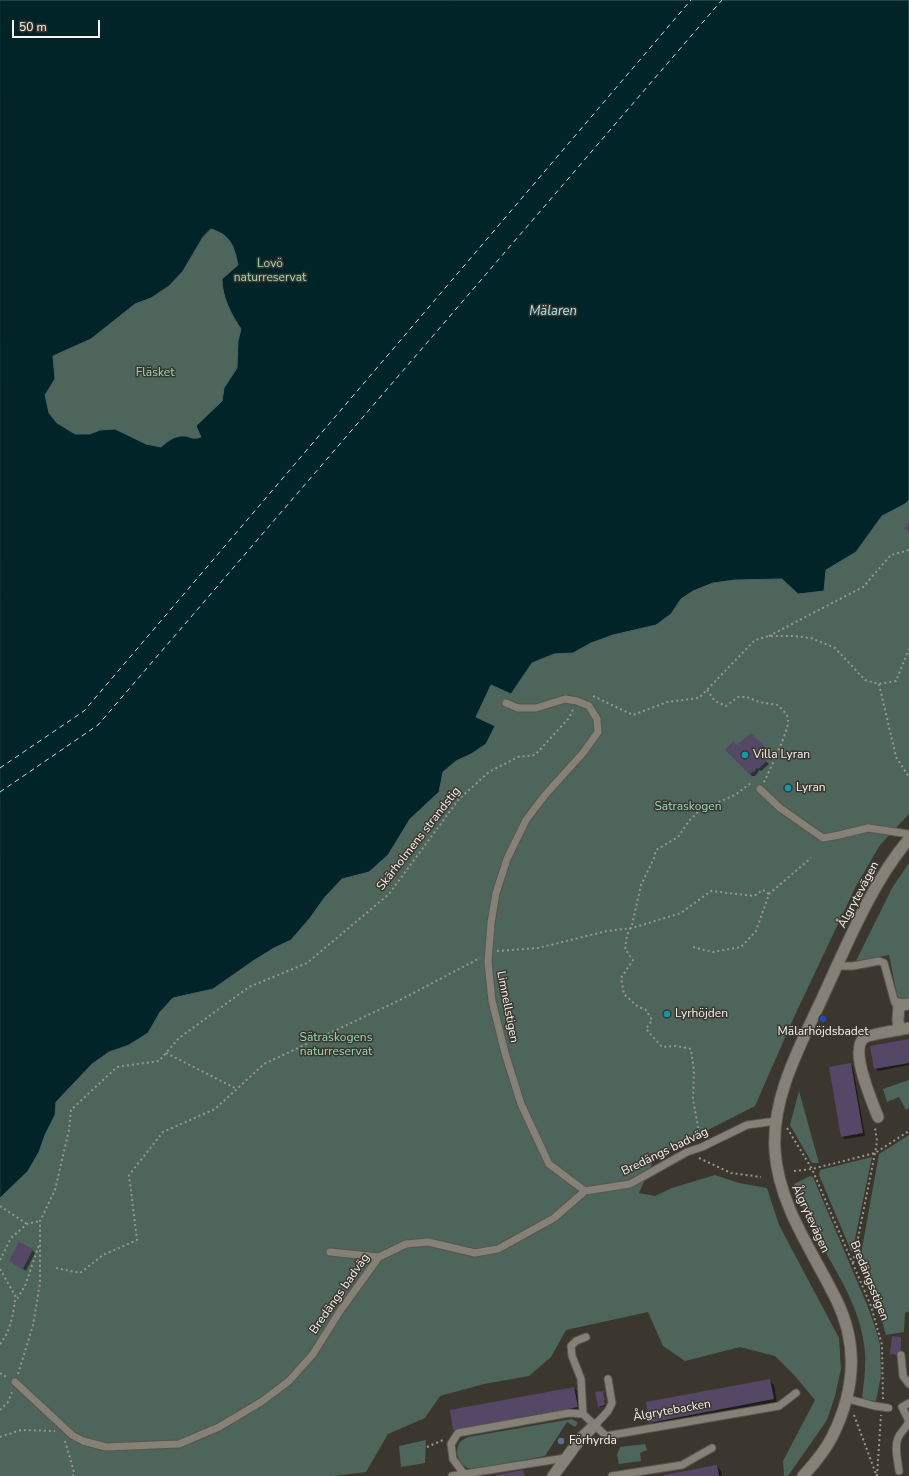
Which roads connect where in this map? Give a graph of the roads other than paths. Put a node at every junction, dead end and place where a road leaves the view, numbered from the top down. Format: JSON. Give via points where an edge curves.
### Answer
{"nodes":[{"id":1,"x":506,"y":703,"type":"dead end"},
{"id":2,"x":760,"y":789,"type":"road end"},
{"id":3,"x":909,"y":834,"type":"edge"},
{"id":4,"x":909,"y":839,"type":"edge"},
{"id":5,"x":837,"y":966,"type":"junction"},
{"id":6,"x":904,"y":1004,"type":"edge"},
{"id":7,"x":904,"y":1029,"type":"edge"},
{"id":8,"x":878,"y":1117,"type":"road end"},
{"id":9,"x":776,"y":1121,"type":"junction"},
{"id":10,"x":585,"y":1191,"type":"junction"},
{"id":11,"x":330,"y":1252,"type":"dead end"},
{"id":12,"x":379,"y":1257,"type":"junction"},
{"id":13,"x":586,"y":1337,"type":"dead end"},
{"id":14,"x":901,"y":1355,"type":"dead end"},
{"id":15,"x":608,"y":1379,"type":"dead end"},
{"id":16,"x":15,"y":1382,"type":"road end"},
{"id":17,"x":909,"y":1384,"type":"edge"},
{"id":18,"x":796,"y":1393,"type":"dead end"},
{"id":19,"x":848,"y":1399,"type":"junction"},
{"id":20,"x":909,"y":1403,"type":"edge"},
{"id":21,"x":902,"y":1407,"type":"junction"},
{"id":22,"x":583,"y":1414,"type":"junction"},
{"id":23,"x":595,"y":1425,"type":"junction"},
{"id":24,"x":712,"y":1448,"type":"dead end"},
{"id":25,"x":566,"y":1458,"type":"junction"},
{"id":26,"x":899,"y":1470,"type":"dead end"},
{"id":27,"x":464,"y":1474,"type":"junction"},
{"id":28,"x":452,"y":1476,"type":"edge"},
{"id":29,"x":553,"y":1476,"type":"edge"},
{"id":30,"x":612,"y":1476,"type":"edge"},
{"id":31,"x":803,"y":1476,"type":"edge"}],
"edges":[{"from":1,"to":10,"type":"lane","name":"Limnellstigen","via":[[518,708],[536,708],[565,699],[577,701],[589,706],[598,719],[598,732],[526,820],[508,859],[496,893],[488,962],[492,1001],[521,1104],[549,1164]]},
{"from":2,"to":3,"type":"lane","via":[[780,808],[823,838],[868,828]]},
{"from":4,"to":5,"type":"street","name":"Ålgrytevägen","via":[[876,886]]},
{"from":5,"to":6,"type":"lane","via":[[854,966],[879,961],[884,964],[895,1003]]},
{"from":5,"to":9,"type":"street","name":"Ålgrytevägen","via":[[792,1065]]},
{"from":6,"to":7,"type":"street","via":[[898,1020]]},
{"from":7,"to":8,"type":"street","via":[[865,1037],[859,1043],[864,1083]]},
{"from":9,"to":10,"type":"lane","name":"Bredängs badväg","via":[[747,1125],[687,1152],[630,1184]]},
{"from":9,"to":19,"type":"street","name":"Ålgrytevägen","via":[[775,1149],[781,1188],[801,1234],[836,1299],[846,1326],[852,1366]]},
{"from":10,"to":12,"type":"lane","name":"Bredängs badväg","via":[[554,1218],[498,1249],[475,1253],[428,1242],[406,1244]]},
{"from":11,"to":12,"type":"lane"},
{"from":12,"to":16,"type":"lane","name":"Bredängs badväg","via":[[313,1354],[289,1381],[261,1402],[219,1427],[179,1444],[106,1447],[83,1441],[72,1435]]},
{"from":13,"to":22,"type":"lane","via":[[571,1346],[581,1379]]},
{"from":14,"to":17,"type":"lane","via":[[903,1376]]},
{"from":15,"to":23,"type":"lane","via":[[612,1403]]},
{"from":18,"to":23,"type":"lane","name":"Ålgrytebacken","via":[[778,1406],[606,1436]]},
{"from":19,"to":21,"type":"lane","via":[[882,1407]]},
{"from":19,"to":31,"type":"street","name":"Ålgrytevägen","via":[[832,1438]]},
{"from":20,"to":21,"type":"lane"},
{"from":21,"to":26,"type":"lane","via":[[909,1421],[896,1445]]},
{"from":22,"to":23,"type":"lane"},
{"from":22,"to":27,"type":"lane","via":[[569,1414],[458,1433],[451,1444],[453,1459]]},
{"from":23,"to":25,"type":"street"},
{"from":24,"to":30,"type":"lane","via":[[682,1465]]},
{"from":25,"to":27,"type":"lane"},
{"from":25,"to":29,"type":"street"},
{"from":27,"to":28,"type":"lane"}]}
